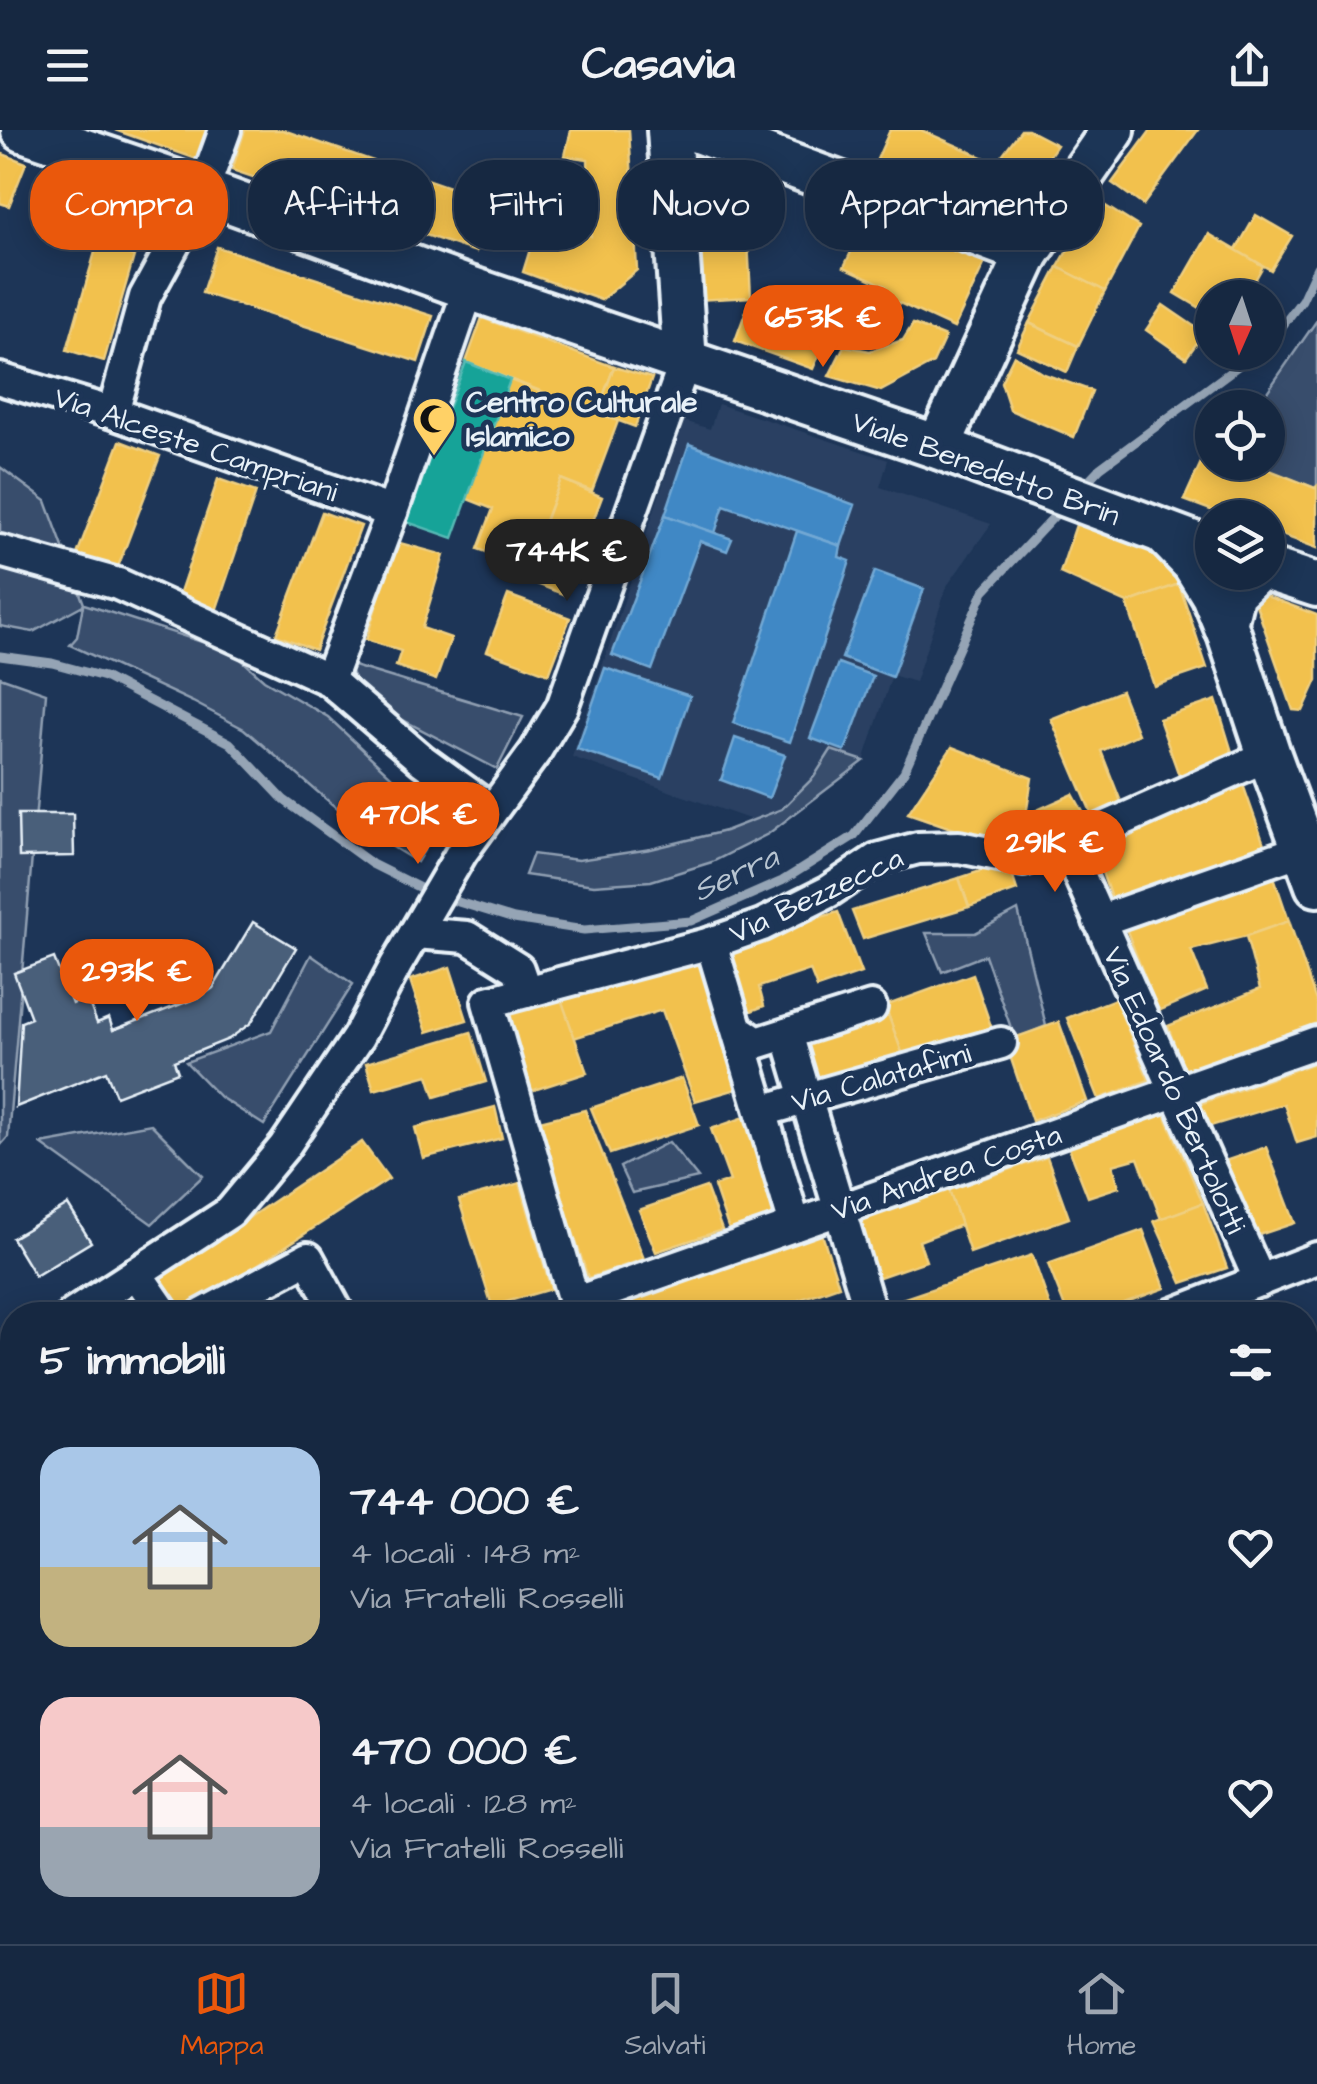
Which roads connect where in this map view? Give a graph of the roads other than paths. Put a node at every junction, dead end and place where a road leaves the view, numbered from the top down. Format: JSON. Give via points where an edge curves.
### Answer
{"nodes":[{"id":1,"x":23,"y":130,"type":"edge"},
{"id":2,"x":225,"y":130,"type":"edge"},
{"id":3,"x":669,"y":130,"type":"edge"},
{"id":4,"x":695,"y":130,"type":"edge"},
{"id":5,"x":1103,"y":134,"type":"edge"},
{"id":6,"x":112,"y":160,"type":"edge"},
{"id":7,"x":214,"y":160,"type":"edge"},
{"id":8,"x":228,"y":200,"type":"edge"},
{"id":9,"x":170,"y":250,"type":"edge"},
{"id":10,"x":1028,"y":252,"type":"junction"},
{"id":11,"x":469,"y":288,"type":"junction"},
{"id":12,"x":685,"y":362,"type":"junction"},
{"id":13,"x":0,"y":379,"type":"edge"},
{"id":14,"x":114,"y":413,"type":"junction"},
{"id":15,"x":938,"y":448,"type":"junction"},
{"id":16,"x":392,"y":512,"type":"junction"},
{"id":17,"x":1165,"y":534,"type":"junction"},
{"id":18,"x":1195,"y":544,"type":"edge"},
{"id":19,"x":0,"y":551,"type":"edge"},
{"id":20,"x":1292,"y":577,"type":"edge"},
{"id":21,"x":1229,"y":634,"type":"junction"},
{"id":22,"x":329,"y":680,"type":"junction"},
{"id":23,"x":1269,"y":755,"type":"junction"},
{"id":24,"x":491,"y":810,"type":"junction"},
{"id":25,"x":1066,"y":845,"type":"junction"},
{"id":26,"x":1310,"y":867,"type":"edge"},
{"id":27,"x":1099,"y":921,"type":"junction"},
{"id":28,"x":420,"y":923,"type":"junction"},
{"id":29,"x":711,"y":943,"type":"junction"},
{"id":30,"x":526,"y":992,"type":"junction"},
{"id":31,"x":871,"y":1007,"type":"dead end"},
{"id":32,"x":738,"y":1030,"type":"junction"},
{"id":33,"x":787,"y":1034,"type":"junction"},
{"id":34,"x":1000,"y":1042,"type":"dead end"},
{"id":35,"x":1317,"y":1042,"type":"edge"},
{"id":36,"x":1176,"y":1092,"type":"junction"},
{"id":37,"x":806,"y":1098,"type":"junction"},
{"id":38,"x":762,"y":1111,"type":"junction"},
{"id":39,"x":839,"y":1209,"type":"junction"},
{"id":40,"x":795,"y":1224,"type":"junction"},
{"id":41,"x":1317,"y":1258,"type":"edge"},
{"id":42,"x":136,"y":1274,"type":"junction"},
{"id":43,"x":1260,"y":1280,"type":"junction"},
{"id":44,"x":92,"y":1302,"type":"edge"},
{"id":45,"x":156,"y":1302,"type":"edge"},
{"id":46,"x":226,"y":1302,"type":"edge"},
{"id":47,"x":332,"y":1302,"type":"edge"},
{"id":48,"x":574,"y":1302,"type":"edge"},
{"id":49,"x":594,"y":1302,"type":"edge"},
{"id":50,"x":867,"y":1302,"type":"edge"},
{"id":51,"x":1204,"y":1302,"type":"edge"}],
"edges":[{"from":1,"to":6,"type":"street","name":"Viale Benedetto Brin"},
{"from":2,"to":7,"type":"street"},
{"from":3,"to":12,"type":"street"},
{"from":4,"to":10,"type":"street"},
{"from":5,"to":10,"type":"street"},
{"from":8,"to":11,"type":"street","name":"Viale Benedetto Brin"},
{"from":9,"to":14,"type":"street","via":[[144,297]]},
{"from":10,"to":15,"type":"street"},
{"from":11,"to":12,"type":"street","name":"Viale Benedetto Brin"},
{"from":11,"to":16,"type":"street"},
{"from":12,"to":15,"type":"street","name":"Viale Benedetto Brin"},
{"from":12,"to":24,"type":"street","via":[[562,707]]},
{"from":13,"to":14,"type":"street","name":"Via Alceste Campriani"},
{"from":14,"to":16,"type":"street","name":"Via Alceste Campriani"},
{"from":15,"to":17,"type":"street","name":"Viale Benedetto Brin"},
{"from":16,"to":22,"type":"street"},
{"from":17,"to":18,"type":"street","name":"Viale Benedetto Brin"},
{"from":17,"to":21,"type":"street","via":[[1194,564]]},
{"from":19,"to":22,"type":"street","via":[[118,584]]},
{"from":20,"to":21,"type":"street","via":[[1262,573],[1238,596]]},
{"from":21,"to":23,"type":"street"},
{"from":22,"to":24,"type":"street"},
{"from":23,"to":25,"type":"street","name":"Via Bezzecca"},
{"from":23,"to":26,"type":"street"},
{"from":24,"to":28,"type":"street"},
{"from":25,"to":27,"type":"street","name":"Via Edoardo Bertolotti"},
{"from":25,"to":29,"type":"street","name":"Via Bezzecca","via":[[1023,860],[958,847],[877,859],[828,892]]},
{"from":26,"to":27,"type":"street"},
{"from":27,"to":36,"type":"street","name":"Via Edoardo Bertolotti"},
{"from":28,"to":30,"type":"street","via":[[467,936],[518,969]]},
{"from":28,"to":42,"type":"street","via":[[358,1037],[284,1147],[230,1212]]},
{"from":29,"to":30,"type":"street","name":"Via Bezzecca"},
{"from":29,"to":32,"type":"street"},
{"from":30,"to":48,"type":"street","name":"Via Bezzecca","via":[[488,1002]]},
{"from":31,"to":33,"type":"street"},
{"from":32,"to":33,"type":"street","via":[[757,1043]]},
{"from":32,"to":38,"type":"street"},
{"from":33,"to":37,"type":"street"},
{"from":34,"to":37,"type":"street","name":"Via Calatafimi"},
{"from":35,"to":36,"type":"street","name":"Via Andrea Costa"},
{"from":36,"to":39,"type":"street","name":"Via Andrea Costa"},
{"from":36,"to":43,"type":"street","name":"Via Edoardo Bertolotti"},
{"from":37,"to":38,"type":"street","name":"Via Calatafimi"},
{"from":37,"to":39,"type":"street"},
{"from":38,"to":40,"type":"street"},
{"from":39,"to":40,"type":"street","name":"Via Andrea Costa"},
{"from":39,"to":50,"type":"street"},
{"from":40,"to":49,"type":"street","name":"Via Andrea Costa"},
{"from":41,"to":43,"type":"street"},
{"from":42,"to":44,"type":"street"},
{"from":42,"to":45,"type":"street"},
{"from":43,"to":51,"type":"street"},
{"from":46,"to":47,"type":"street","via":[[308,1258]]}]}
